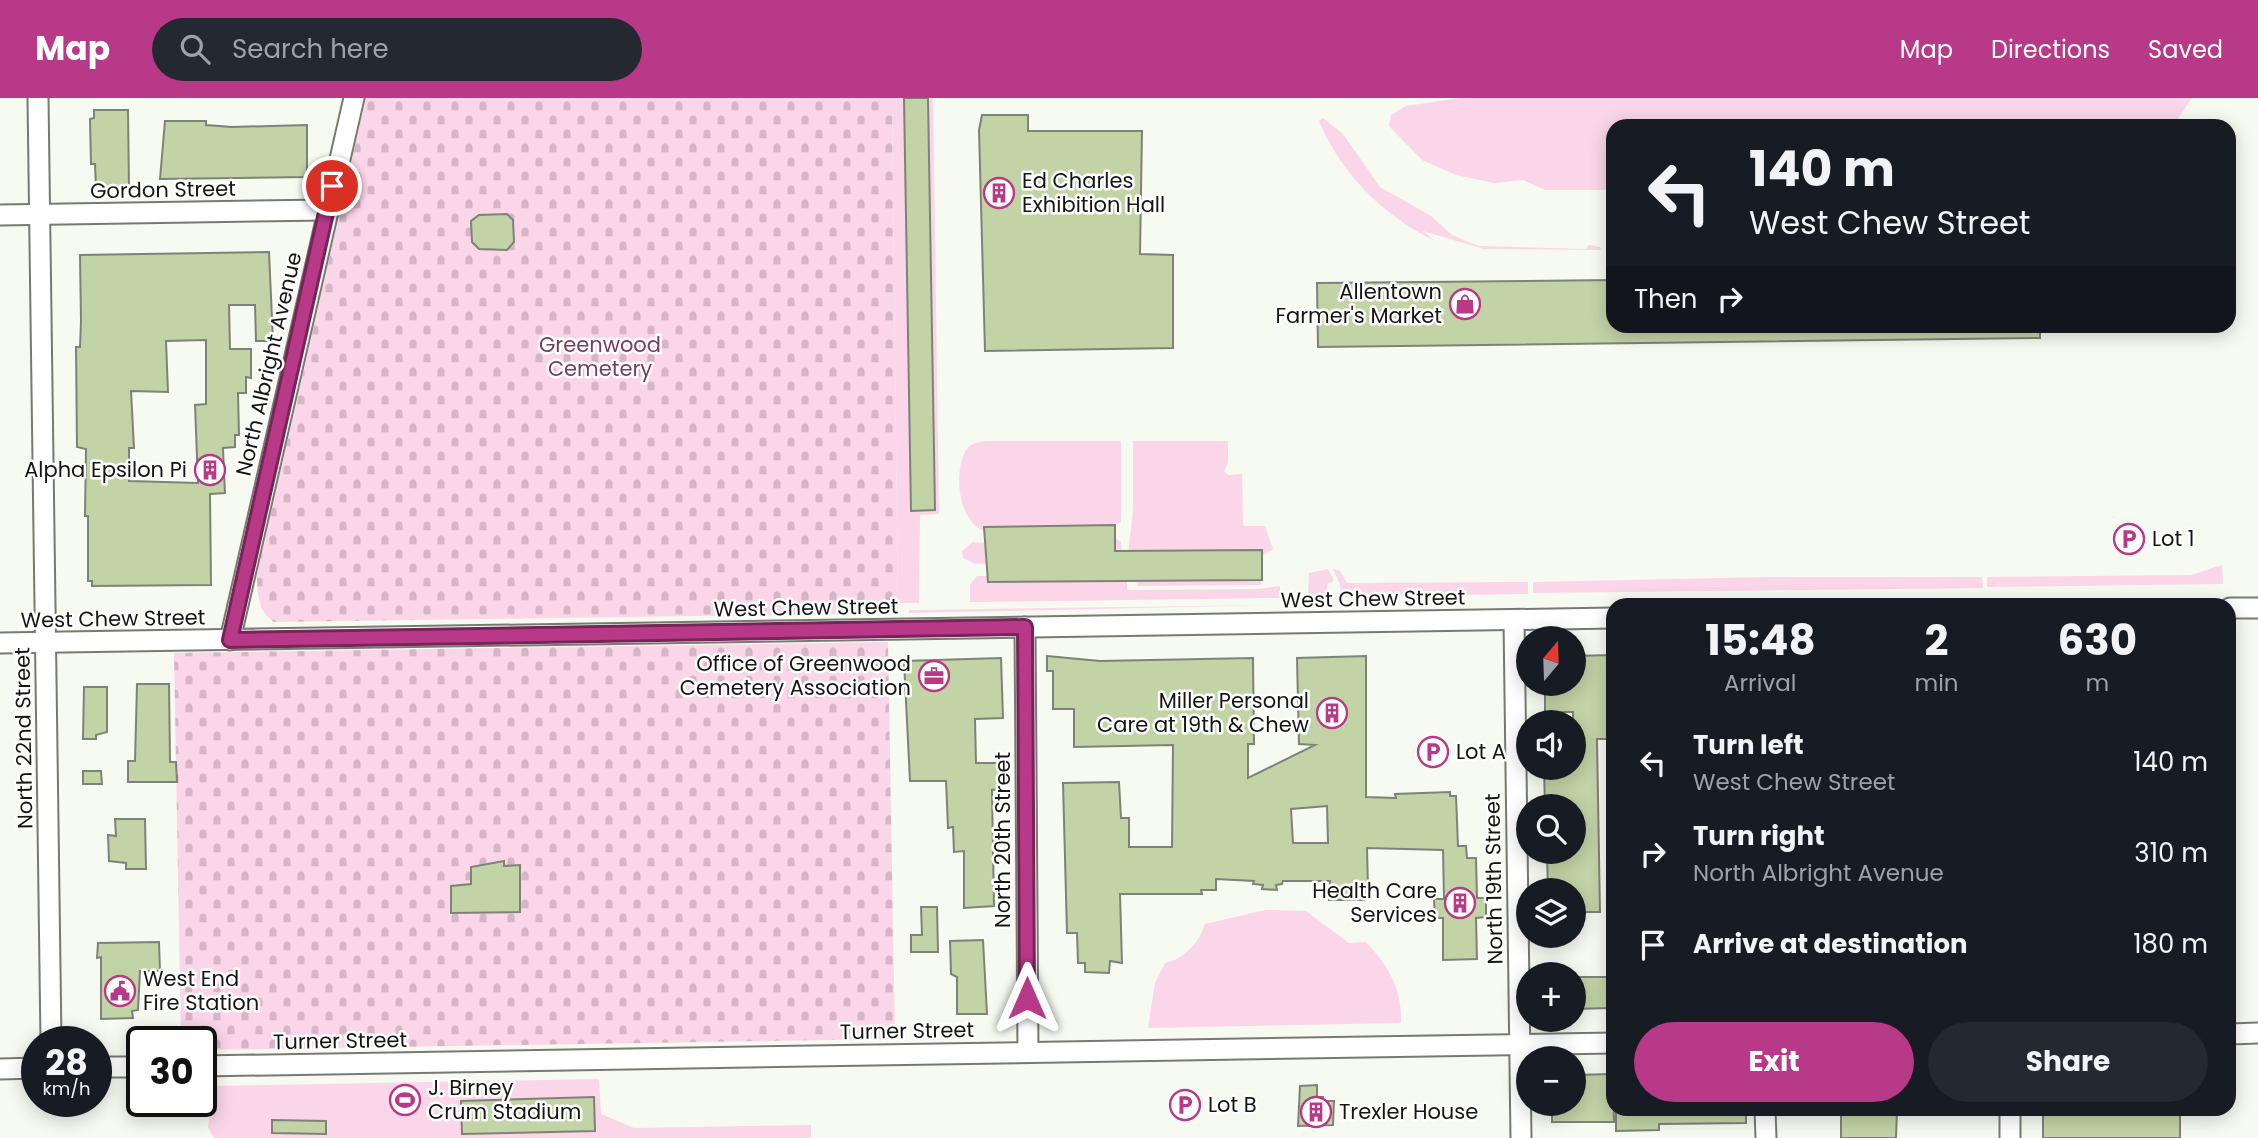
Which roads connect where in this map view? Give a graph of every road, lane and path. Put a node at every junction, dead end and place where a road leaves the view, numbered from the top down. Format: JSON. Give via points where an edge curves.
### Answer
{"nodes":[{"id":1,"x":38,"y":98,"type":"edge"},
{"id":2,"x":354,"y":98,"type":"edge"},
{"id":3,"x":326,"y":210,"type":"junction"},
{"id":4,"x":0,"y":215,"type":"edge"},
{"id":5,"x":40,"y":215,"type":"junction"},
{"id":6,"x":2236,"y":608,"type":"edge"},
{"id":7,"x":2258,"y":608,"type":"edge"},
{"id":8,"x":1606,"y":618,"type":"edge"},
{"id":9,"x":1514,"y":620,"type":"junction"},
{"id":10,"x":1025,"y":627,"type":"junction"},
{"id":11,"x":230,"y":640,"type":"junction"},
{"id":12,"x":0,"y":643,"type":"edge"},
{"id":13,"x":46,"y":643,"type":"junction"},
{"id":14,"x":51,"y":1026,"type":"edge"},
{"id":15,"x":2258,"y":1033,"type":"edge"},
{"id":16,"x":2236,"y":1034,"type":"edge"},
{"id":17,"x":1606,"y":1043,"type":"edge"},
{"id":18,"x":1519,"y":1044,"type":"junction"},
{"id":19,"x":1028,"y":1052,"type":"junction"},
{"id":20,"x":217,"y":1066,"type":"edge"},
{"id":21,"x":21,"y":1068,"type":"edge"},
{"id":22,"x":0,"y":1069,"type":"edge"},
{"id":23,"x":1766,"y":1116,"type":"edge"},
{"id":24,"x":2010,"y":1116,"type":"edge"},
{"id":25,"x":1521,"y":1138,"type":"edge"},
{"id":26,"x":1766,"y":1138,"type":"edge"},
{"id":27,"x":2010,"y":1138,"type":"edge"}],
"edges":[{"from":1,"to":5,"type":"street","name":"North 22nd Street"},
{"from":2,"to":3,"type":"street","name":"North Albright Avenue"},
{"from":3,"to":5,"type":"street","name":"Gordon Street"},
{"from":3,"to":11,"type":"street","name":"North Albright Avenue"},
{"from":4,"to":5,"type":"street","name":"Gordon Street"},
{"from":5,"to":13,"type":"street","name":"North 22nd Street"},
{"from":6,"to":7,"type":"street"},
{"from":8,"to":9,"type":"street","name":"West Chew Street"},
{"from":9,"to":10,"type":"street","name":"West Chew Street"},
{"from":9,"to":18,"type":"street","name":"North 19th Street"},
{"from":10,"to":11,"type":"street","name":"West Chew Street"},
{"from":10,"to":19,"type":"street","name":"North 20th Street"},
{"from":11,"to":13,"type":"street","name":"West Chew Street"},
{"from":12,"to":13,"type":"street","name":"West Chew Street"},
{"from":13,"to":14,"type":"street","name":"North 22nd Street"},
{"from":15,"to":16,"type":"street"},
{"from":17,"to":18,"type":"street","name":"Turner Street"},
{"from":18,"to":19,"type":"street","name":"Turner Street"},
{"from":18,"to":25,"type":"street","name":"North 19th Street"},
{"from":19,"to":20,"type":"street","name":"Turner Street"},
{"from":21,"to":22,"type":"street"},
{"from":23,"to":26,"type":"street"},
{"from":24,"to":27,"type":"street"}]}
